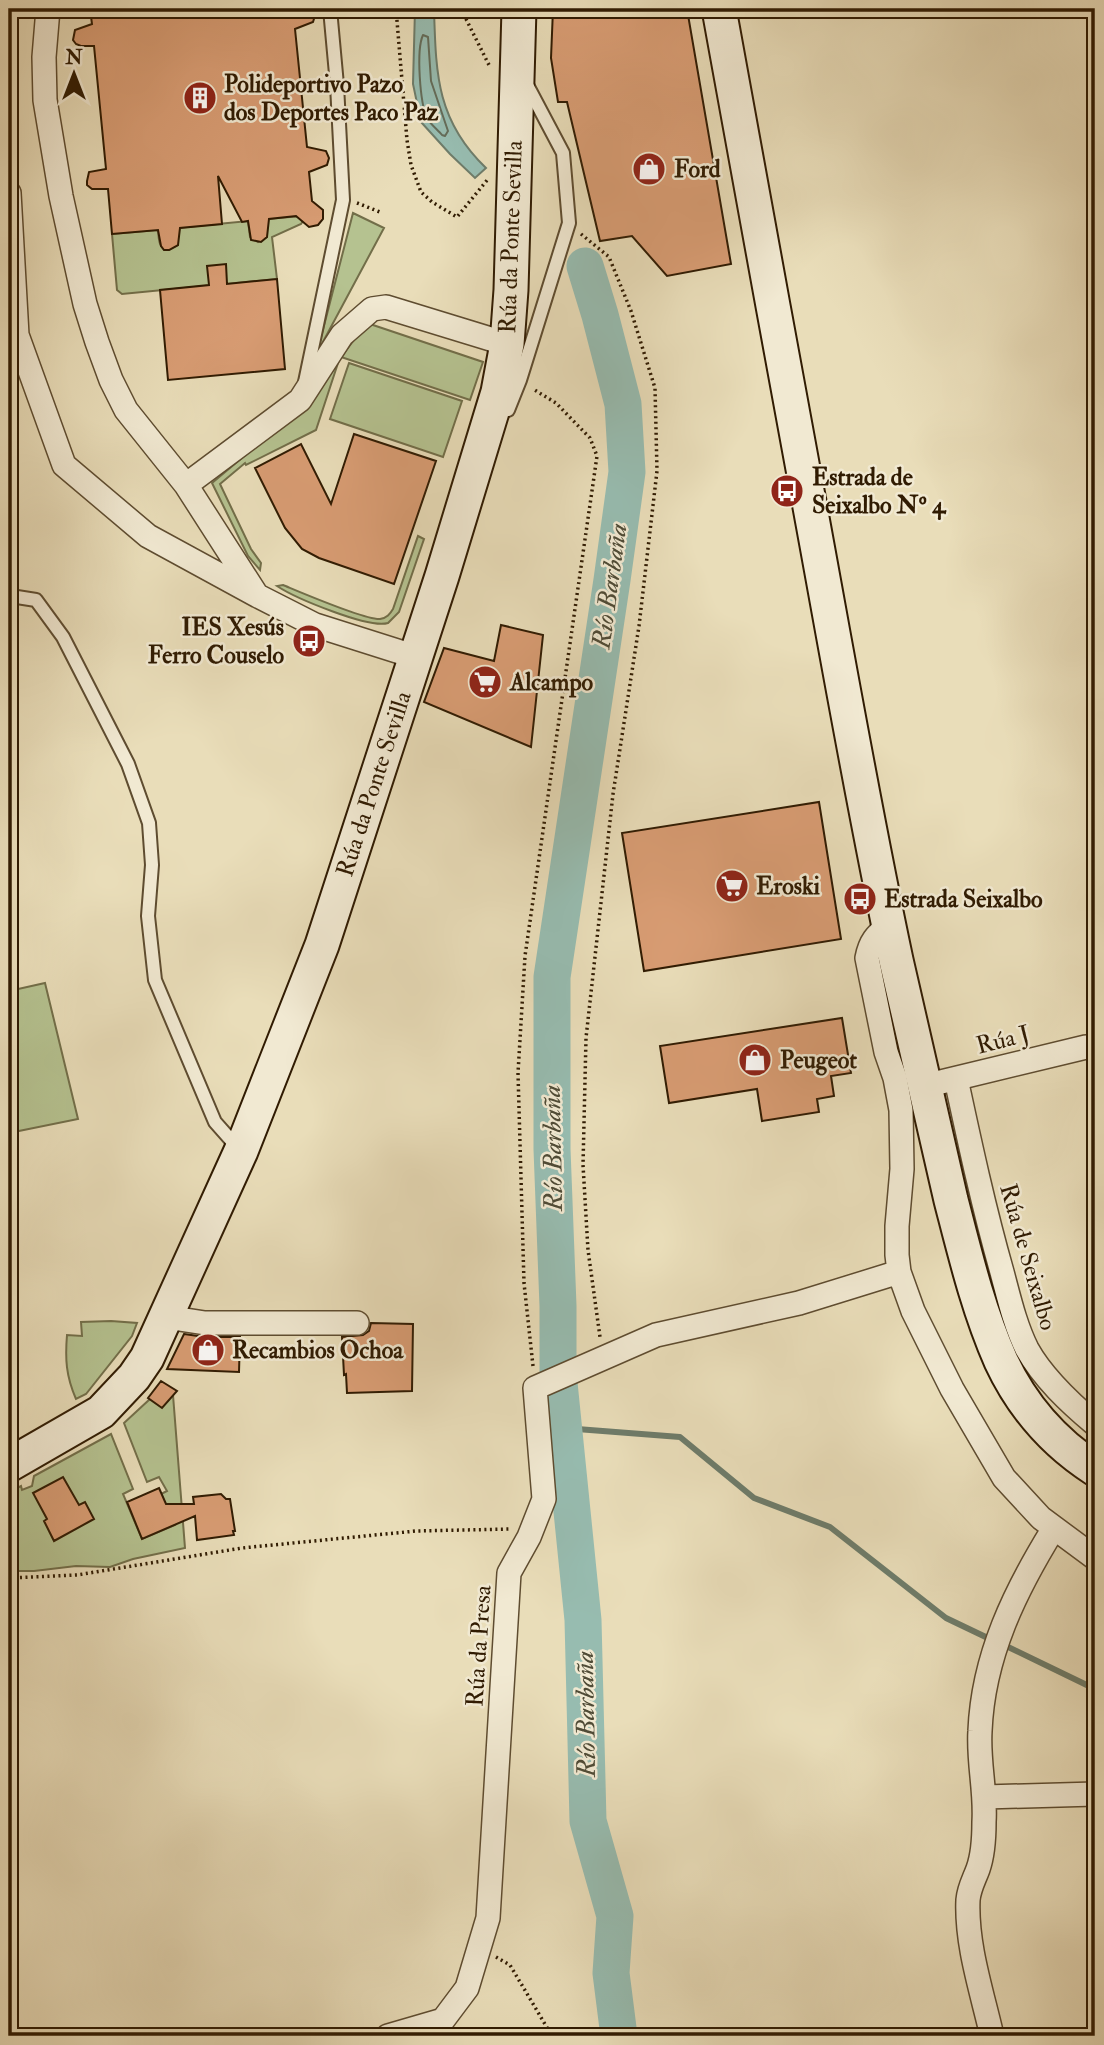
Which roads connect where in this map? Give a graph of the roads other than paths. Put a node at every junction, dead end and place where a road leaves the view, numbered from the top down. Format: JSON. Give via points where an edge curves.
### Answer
{"nodes":[{"id":1,"x":48,"y":9,"type":"edge"},
{"id":2,"x":330,"y":9,"type":"edge"},
{"id":3,"x":519,"y":9,"type":"edge"},
{"id":4,"x":719,"y":9,"type":"edge"},
{"id":5,"x":504,"y":68,"type":"junction"},
{"id":6,"x":9,"y":193,"type":"edge"},
{"id":7,"x":507,"y":345,"type":"junction"},
{"id":8,"x":300,"y":400,"type":"junction"},
{"id":9,"x":471,"y":484,"type":"junction"},
{"id":10,"x":186,"y":485,"type":"junction"},
{"id":11,"x":258,"y":596,"type":"junction"},
{"id":12,"x":9,"y":598,"type":"edge"},
{"id":13,"x":416,"y":657,"type":"junction"},
{"id":14,"x":889,"y":925,"type":"junction"},
{"id":15,"x":1095,"y":1047,"type":"edge"},
{"id":16,"x":940,"y":1083,"type":"junction"},
{"id":17,"x":241,"y":1151,"type":"junction"},
{"id":18,"x":899,"y":1272,"type":"junction"},
{"id":19,"x":166,"y":1317,"type":"junction"},
{"id":20,"x":357,"y":1323,"type":"dead end"},
{"id":21,"x":1095,"y":1424,"type":"edge"},
{"id":22,"x":9,"y":1465,"type":"edge"},
{"id":23,"x":1095,"y":1469,"type":"edge"},
{"id":24,"x":1054,"y":1528,"type":"junction"},
{"id":25,"x":1095,"y":1558,"type":"edge"},
{"id":26,"x":1095,"y":1794,"type":"edge"},
{"id":27,"x":985,"y":1797,"type":"junction"},
{"id":28,"x":388,"y":2036,"type":"edge"},
{"id":29,"x":992,"y":2036,"type":"edge"}],
"edges":[{"from":1,"to":10,"type":"street","via":[[45,100],[85,304],[106,368],[126,410]]},
{"from":2,"to":8,"type":"lane","via":[[343,200]]},
{"from":3,"to":5,"type":"street","name":"Rúa da Ponte Sevilla"},
{"from":4,"to":14,"type":"street"},
{"from":5,"to":7,"type":"street","name":"Rúa da Ponte Sevilla","via":[[511,290]]},
{"from":5,"to":9,"type":"lane","via":[[562,153],[569,223],[520,380]]},
{"from":6,"to":11,"type":"street","via":[[17,335],[64,465],[148,536]]},
{"from":7,"to":8,"type":"street","via":[[386,307],[372,309],[342,335]]},
{"from":7,"to":9,"type":"street","name":"Rúa da Ponte Sevilla"},
{"from":8,"to":10,"type":"street"},
{"from":9,"to":13,"type":"street","name":"Rúa da Ponte Sevilla"},
{"from":10,"to":11,"type":"street"},
{"from":11,"to":13,"type":"street","via":[[315,625]]},
{"from":12,"to":17,"type":"lane","via":[[36,600],[64,638],[128,764],[149,823],[148,916],[155,980],[215,1122]]},
{"from":13,"to":17,"type":"street","name":"Rúa da Ponte Sevilla","via":[[322,945]]},
{"from":14,"to":16,"type":"street"},
{"from":14,"to":18,"type":"street","via":[[876,934],[867,958],[901,1110]]},
{"from":15,"to":16,"type":"street","name":"Rúa J"},
{"from":16,"to":21,"type":"street","name":"Rúa de Seixalbo","via":[[1028,1350],[1049,1379]]},
{"from":16,"to":23,"type":"street","via":[[966,1259],[999,1355],[1026,1406],[1064,1446]]},
{"from":17,"to":19,"type":"street","name":"Rúa da Ponte Sevilla"},
{"from":18,"to":24,"type":"street","via":[[922,1332],[970,1422],[1004,1478]]},
{"from":18,"to":28,"type":"street","name":"Rúa da Presa","via":[[799,1303],[656,1335],[535,1388],[544,1499],[509,1573],[488,1919],[467,1988],[443,2020]]},
{"from":19,"to":20,"type":"street","via":[[205,1324]]},
{"from":19,"to":22,"type":"street","name":"Rúa da Ponte Sevilla","via":[[147,1358],[102,1412]]},
{"from":24,"to":25,"type":"street"},
{"from":24,"to":27,"type":"street","via":[[1012,1602],[991,1660],[980,1731]]},
{"from":26,"to":27,"type":"street"},
{"from":27,"to":29,"type":"street","via":[[981,1854],[968,1899],[971,1944]]}]}
